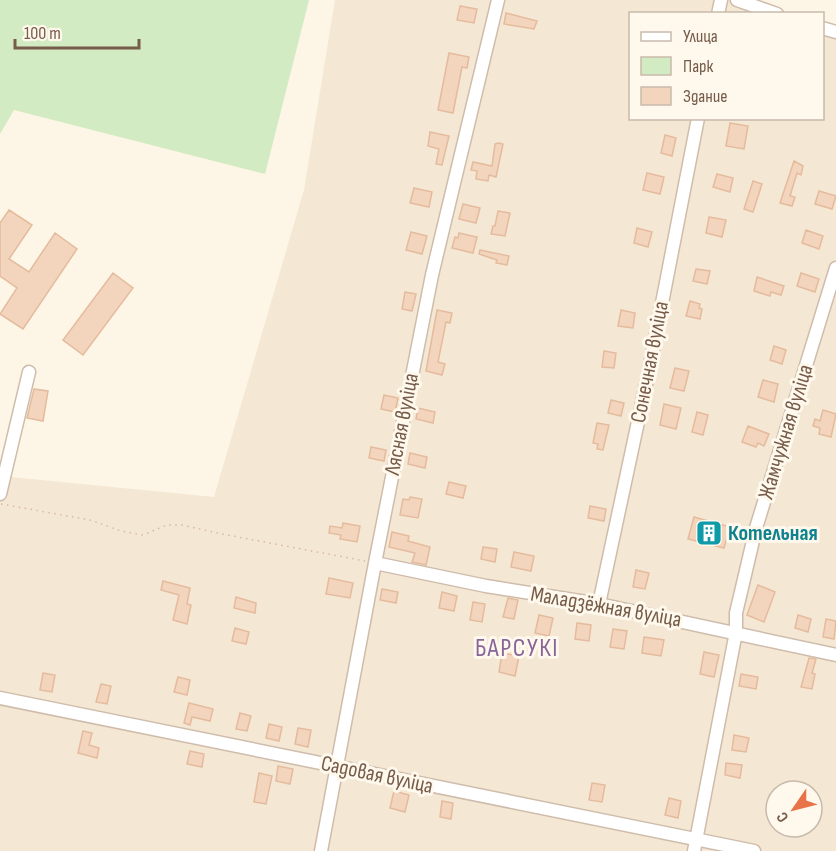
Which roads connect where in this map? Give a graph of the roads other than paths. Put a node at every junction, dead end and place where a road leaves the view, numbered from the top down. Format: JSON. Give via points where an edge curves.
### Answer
{"nodes":[{"id":1,"x":498,"y":0,"type":"edge"},
{"id":2,"x":737,"y":0,"type":"edge"},
{"id":3,"x":771,"y":12,"type":"edge"},
{"id":4,"x":698,"y":120,"type":"edge"},
{"id":5,"x":836,"y":268,"type":"edge"},
{"id":6,"x":29,"y":372,"type":"dead end"},
{"id":7,"x":0,"y":495,"type":"edge"},
{"id":8,"x":375,"y":563,"type":"junction"},
{"id":9,"x":599,"y":604,"type":"junction"},
{"id":10,"x":736,"y":632,"type":"junction"},
{"id":11,"x":836,"y":655,"type":"edge"},
{"id":12,"x":0,"y":698,"type":"edge"},
{"id":13,"x":336,"y":766,"type":"junction"},
{"id":14,"x":695,"y":846,"type":"edge"},
{"id":15,"x":321,"y":851,"type":"edge"},
{"id":16,"x":754,"y":851,"type":"edge"}],
"edges":[{"from":1,"to":8,"type":"street","name":"Лясная вуліца","via":[[432,275]]},
{"from":2,"to":3,"type":"street"},
{"from":4,"to":9,"type":"street","name":"Сонечная вуліца"},
{"from":5,"to":10,"type":"street","name":"Жамчужная вуліца","via":[[756,528],[736,613]]},
{"from":6,"to":7,"type":"street"},
{"from":8,"to":9,"type":"street","name":"Маладзёжная вуліца"},
{"from":8,"to":13,"type":"street","name":"Лясная вуліца"},
{"from":9,"to":10,"type":"street","name":"Маладзёжная вуліца"},
{"from":10,"to":11,"type":"street","name":"Маладзёжная вуліца"},
{"from":10,"to":14,"type":"street","name":"Жамчужная вуліца"},
{"from":12,"to":13,"type":"street","name":"Садовая вуліца"},
{"from":13,"to":14,"type":"street","name":"Садовая вуліца"},
{"from":13,"to":15,"type":"street","name":"Лясная вуліца"},
{"from":14,"to":16,"type":"street","name":"Садовая вуліца"}]}
